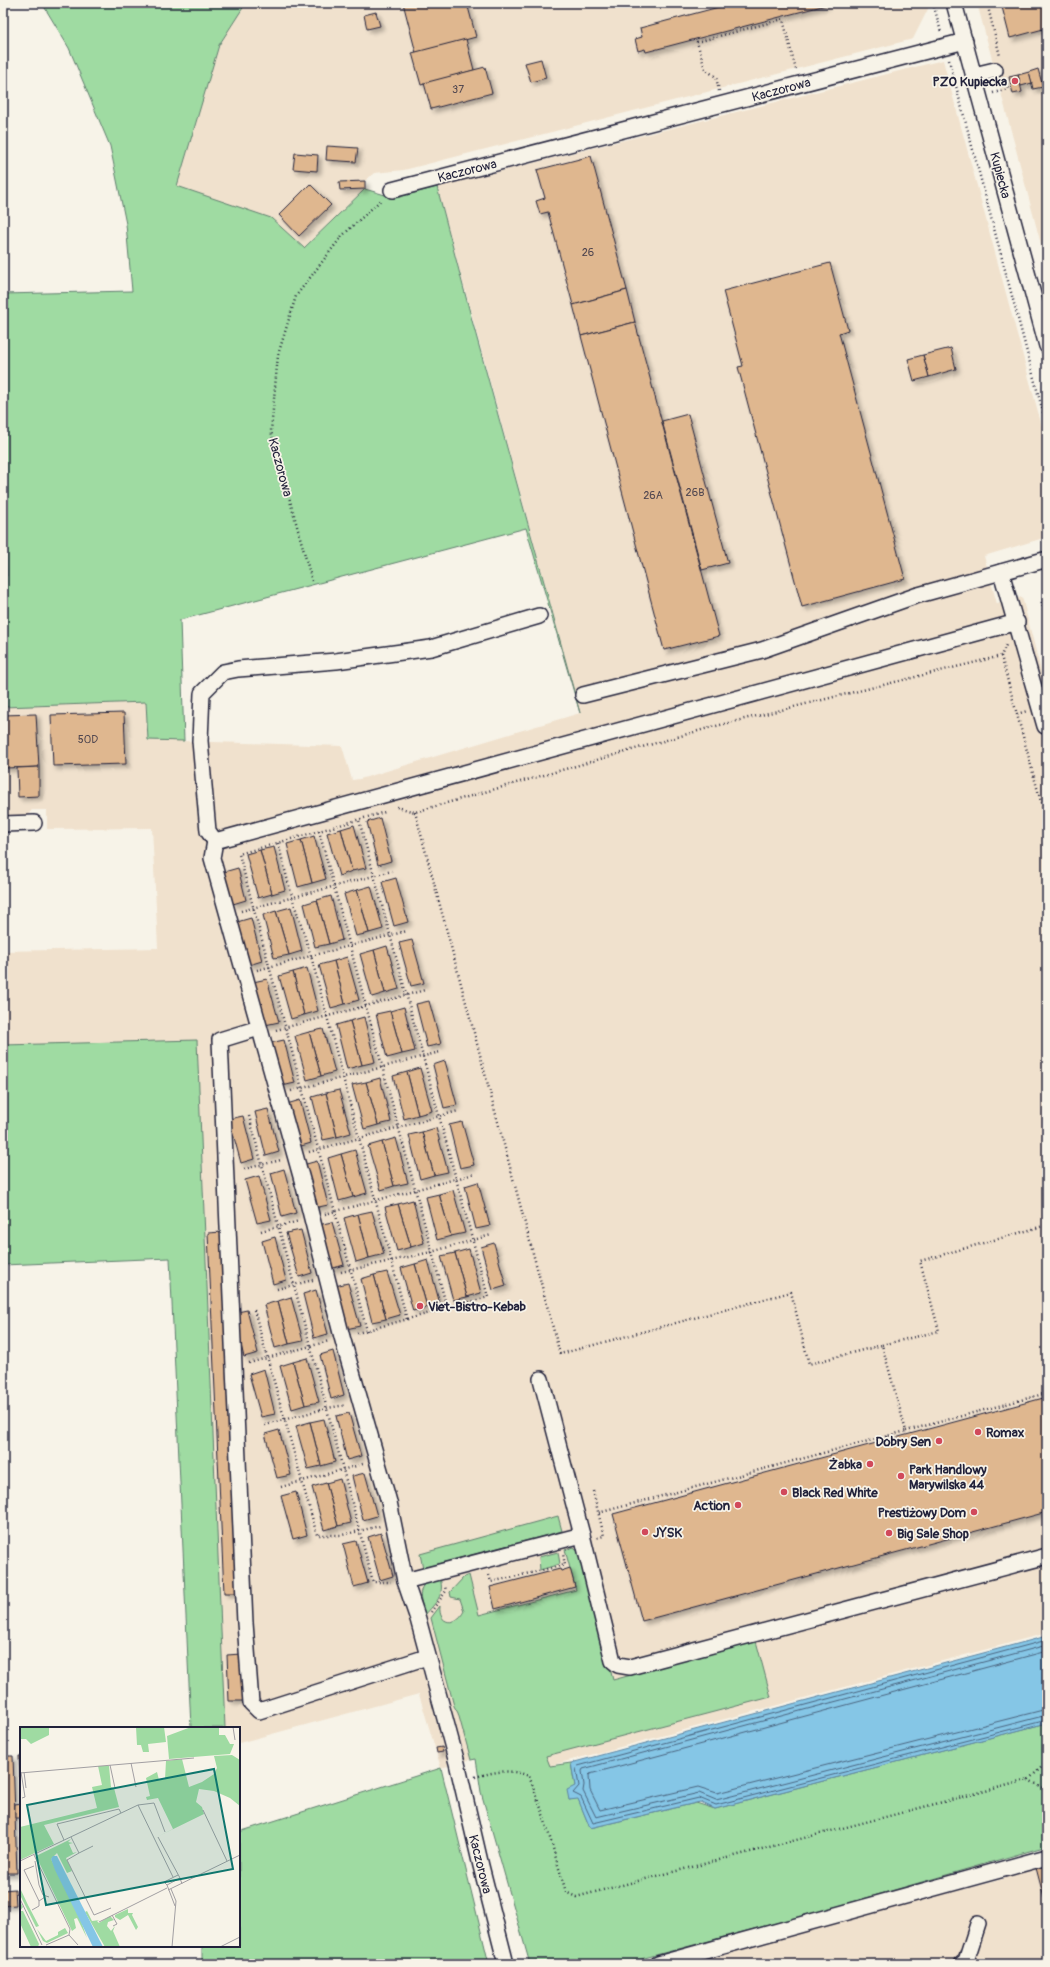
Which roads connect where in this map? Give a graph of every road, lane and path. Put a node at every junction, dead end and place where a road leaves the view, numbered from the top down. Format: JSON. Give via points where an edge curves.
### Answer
{"nodes":[{"id":1,"x":933,"y":3,"type":"edge"},
{"id":2,"x":954,"y":3,"type":"edge"},
{"id":3,"x":987,"y":3,"type":"edge"},
{"id":4,"x":965,"y":41,"type":"junction"},
{"id":5,"x":945,"y":46,"type":"junction"},
{"id":6,"x":1000,"y":68,"type":"junction"},
{"id":7,"x":974,"y":75,"type":"junction"},
{"id":8,"x":800,"y":84,"type":"junction"},
{"id":9,"x":1000,"y":91,"type":"dead end"},
{"id":10,"x":722,"y":105,"type":"junction"},
{"id":11,"x":392,"y":190,"type":"joint"},
{"id":12,"x":1047,"y":346,"type":"edge"},
{"id":13,"x":1047,"y":427,"type":"edge"},
{"id":14,"x":1046,"y":564,"type":"edge"},
{"id":15,"x":1001,"y":572,"type":"junction"},
{"id":16,"x":312,"y":581,"type":"dead end"},
{"id":17,"x":1047,"y":599,"type":"edge"},
{"id":18,"x":539,"y":616,"type":"dead end"},
{"id":19,"x":1017,"y":622,"type":"junction"},
{"id":20,"x":1047,"y":622,"type":"edge"},
{"id":21,"x":1001,"y":656,"type":"junction"},
{"id":22,"x":583,"y":695,"type":"dead end"},
{"id":23,"x":1046,"y":726,"type":"edge"},
{"id":24,"x":383,"y":794,"type":"junction"},
{"id":25,"x":397,"y":808,"type":"junction"},
{"id":26,"x":414,"y":812,"type":"junction"},
{"id":27,"x":359,"y":820,"type":"junction"},
{"id":28,"x":34,"y":823,"type":"dead end"},
{"id":29,"x":3,"y":824,"type":"edge"},
{"id":30,"x":1047,"y":824,"type":"edge"},
{"id":31,"x":319,"y":831,"type":"junction"},
{"id":32,"x":215,"y":841,"type":"junction"},
{"id":33,"x":278,"y":843,"type":"junction"},
{"id":34,"x":392,"y":871,"type":"dead end"},
{"id":35,"x":375,"y":876,"type":"junction"},
{"id":36,"x":333,"y":887,"type":"junction"},
{"id":37,"x":292,"y":897,"type":"junction"},
{"id":38,"x":253,"y":908,"type":"junction"},
{"id":39,"x":229,"y":915,"type":"junction"},
{"id":40,"x":407,"y":931,"type":"dead end"},
{"id":41,"x":390,"y":935,"type":"junction"},
{"id":42,"x":350,"y":946,"type":"junction"},
{"id":43,"x":311,"y":956,"type":"junction"},
{"id":44,"x":270,"y":966,"type":"junction"},
{"id":45,"x":245,"y":973,"type":"junction"},
{"id":46,"x":425,"y":990,"type":"dead end"},
{"id":47,"x":406,"y":995,"type":"junction"},
{"id":48,"x":366,"y":1006,"type":"junction"},
{"id":49,"x":326,"y":1017,"type":"junction"},
{"id":50,"x":259,"y":1028,"type":"junction"},
{"id":51,"x":286,"y":1028,"type":"junction"},
{"id":52,"x":266,"y":1050,"type":"junction"},
{"id":53,"x":440,"y":1052,"type":"dead end"},
{"id":54,"x":423,"y":1057,"type":"junction"},
{"id":55,"x":382,"y":1068,"type":"junction"},
{"id":56,"x":343,"y":1078,"type":"junction"},
{"id":57,"x":302,"y":1088,"type":"junction"},
{"id":58,"x":277,"y":1095,"type":"junction"},
{"id":59,"x":458,"y":1112,"type":"dead end"},
{"id":60,"x":249,"y":1116,"type":"dead end"},
{"id":61,"x":438,"y":1117,"type":"junction"},
{"id":62,"x":398,"y":1127,"type":"junction"},
{"id":63,"x":358,"y":1138,"type":"junction"},
{"id":64,"x":318,"y":1150,"type":"junction"},
{"id":65,"x":294,"y":1156,"type":"junction"},
{"id":66,"x":261,"y":1165,"type":"junction"},
{"id":67,"x":244,"y":1169,"type":"dead end"},
{"id":68,"x":474,"y":1174,"type":"dead end"},
{"id":69,"x":455,"y":1179,"type":"junction"},
{"id":70,"x":415,"y":1190,"type":"junction"},
{"id":71,"x":375,"y":1200,"type":"junction"},
{"id":72,"x":336,"y":1210,"type":"junction"},
{"id":73,"x":311,"y":1218,"type":"junction"},
{"id":74,"x":1047,"y":1226,"type":"edge"},
{"id":75,"x":278,"y":1227,"type":"junction"},
{"id":76,"x":261,"y":1231,"type":"dead end"},
{"id":77,"x":491,"y":1235,"type":"dead end"},
{"id":78,"x":472,"y":1240,"type":"junction"},
{"id":79,"x":432,"y":1252,"type":"junction"},
{"id":80,"x":391,"y":1261,"type":"junction"},
{"id":81,"x":352,"y":1269,"type":"junction"},
{"id":82,"x":327,"y":1276,"type":"junction"},
{"id":83,"x":294,"y":1285,"type":"junction"},
{"id":84,"x":277,"y":1289,"type":"dead end"},
{"id":85,"x":447,"y":1308,"type":"junction"},
{"id":86,"x":254,"y":1310,"type":"dead end"},
{"id":87,"x":407,"y":1320,"type":"junction"},
{"id":88,"x":367,"y":1331,"type":"junction"},
{"id":89,"x":342,"y":1337,"type":"junction"},
{"id":90,"x":882,"y":1345,"type":"junction"},
{"id":91,"x":310,"y":1347,"type":"junction"},
{"id":92,"x":268,"y":1358,"type":"junction"},
{"id":93,"x":248,"y":1363,"type":"dead end"},
{"id":94,"x":541,"y":1379,"type":"dead end"},
{"id":95,"x":1047,"y":1393,"type":"edge"},
{"id":96,"x":361,"y":1402,"type":"junction"},
{"id":97,"x":327,"y":1408,"type":"junction"},
{"id":98,"x":286,"y":1420,"type":"junction"},
{"id":99,"x":265,"y":1425,"type":"dead end"},
{"id":100,"x":906,"y":1431,"type":"junction"},
{"id":101,"x":887,"y":1436,"type":"junction"},
{"id":102,"x":888,"y":1440,"type":"dead end"},
{"id":103,"x":377,"y":1461,"type":"junction"},
{"id":104,"x":343,"y":1470,"type":"junction"},
{"id":105,"x":302,"y":1481,"type":"junction"},
{"id":106,"x":281,"y":1486,"type":"dead end"},
{"id":107,"x":598,"y":1513,"type":"dead end"},
{"id":108,"x":392,"y":1522,"type":"junction"},
{"id":109,"x":360,"y":1531,"type":"junction"},
{"id":110,"x":582,"y":1535,"type":"junction"},
{"id":111,"x":1047,"y":1556,"type":"edge"},
{"id":112,"x":405,"y":1581,"type":"junction"},
{"id":113,"x":428,"y":1657,"type":"junction"},
{"id":114,"x":1047,"y":1762,"type":"edge"},
{"id":115,"x":1028,"y":1780,"type":"junction"},
{"id":116,"x":462,"y":1782,"type":"junction"},
{"id":117,"x":1047,"y":1789,"type":"edge"},
{"id":118,"x":1047,"y":1857,"type":"edge"},
{"id":119,"x":978,"y":1924,"type":"dead end"},
{"id":120,"x":966,"y":1963,"type":"edge"},
{"id":121,"x":506,"y":1964,"type":"edge"},
{"id":122,"x":658,"y":1964,"type":"edge"}],
"edges":[{"from":1,"to":5,"type":"path"},
{"from":2,"to":4,"type":"street","name":"Kupiecka"},
{"from":3,"to":6,"type":"path"},
{"from":4,"to":5,"type":"street","name":"Kaczorowa"},
{"from":4,"to":7,"type":"street","name":"Kupiecka"},
{"from":5,"to":8,"type":"street","name":"Kaczorowa"},
{"from":5,"to":13,"type":"path"},
{"from":6,"to":7,"type":"street"},
{"from":6,"to":9,"type":"path","via":[[1008,89]]},
{"from":7,"to":12,"type":"street","name":"Kupiecka"},
{"from":8,"to":10,"type":"street","name":"Kaczorowa"},
{"from":8,"to":10,"type":"path","via":[[783,20],[697,42],[705,69],[716,77]]},
{"from":10,"to":11,"type":"street","name":"Kaczorowa"},
{"from":11,"to":16,"type":"path","name":"Kaczorowa","via":[[342,236],[296,296],[278,355],[271,431]]},
{"from":14,"to":15,"type":"street"},
{"from":15,"to":19,"type":"street"},
{"from":15,"to":22,"type":"street","via":[[915,596],[762,650]]},
{"from":17,"to":20,"type":"path","via":[[1041,600]]},
{"from":18,"to":32,"type":"street","via":[[431,648],[336,661],[223,672],[202,693],[200,741],[208,831]]},
{"from":19,"to":21,"type":"path"},
{"from":19,"to":23,"type":"street"},
{"from":19,"to":24,"type":"street"},
{"from":21,"to":26,"type":"path","via":[[712,727]]},
{"from":21,"to":30,"type":"path"},
{"from":24,"to":25,"type":"path","via":[[394,801]]},
{"from":24,"to":32,"type":"street"},
{"from":25,"to":26,"type":"path"},
{"from":25,"to":27,"type":"path"},
{"from":26,"to":90,"type":"path","via":[[560,1354],[791,1292],[809,1364]]},
{"from":27,"to":31,"type":"path"},
{"from":27,"to":35,"type":"path"},
{"from":28,"to":29,"type":"street"},
{"from":31,"to":33,"type":"path"},
{"from":31,"to":36,"type":"path"},
{"from":32,"to":39,"type":"street","name":"Kaczorowa","via":[[212,858]]},
{"from":33,"to":37,"type":"path"},
{"from":33,"to":38,"type":"path","via":[[239,854]]},
{"from":34,"to":35,"type":"path"},
{"from":35,"to":36,"type":"path"},
{"from":35,"to":41,"type":"path"},
{"from":36,"to":37,"type":"path"},
{"from":36,"to":42,"type":"path"},
{"from":37,"to":38,"type":"path"},
{"from":37,"to":43,"type":"path"},
{"from":38,"to":39,"type":"path"},
{"from":38,"to":44,"type":"path"},
{"from":39,"to":45,"type":"street","name":"Kaczorowa"},
{"from":40,"to":41,"type":"path"},
{"from":41,"to":42,"type":"path"},
{"from":41,"to":47,"type":"path"},
{"from":42,"to":43,"type":"path"},
{"from":42,"to":48,"type":"path"},
{"from":43,"to":44,"type":"path"},
{"from":43,"to":49,"type":"path"},
{"from":44,"to":45,"type":"path"},
{"from":44,"to":51,"type":"path"},
{"from":45,"to":50,"type":"street","name":"Kaczorowa"},
{"from":46,"to":47,"type":"path"},
{"from":47,"to":48,"type":"path"},
{"from":47,"to":54,"type":"path"},
{"from":48,"to":49,"type":"path"},
{"from":48,"to":55,"type":"path"},
{"from":49,"to":51,"type":"path"},
{"from":49,"to":56,"type":"path"},
{"from":50,"to":52,"type":"street","name":"Kaczorowa"},
{"from":50,"to":113,"type":"street","via":[[220,1040],[245,1623],[251,1703],[259,1711]]},
{"from":51,"to":52,"type":"path","via":[[271,1031]]},
{"from":51,"to":57,"type":"path"},
{"from":52,"to":58,"type":"street","name":"Kaczorowa"},
{"from":53,"to":54,"type":"path"},
{"from":54,"to":55,"type":"path"},
{"from":54,"to":61,"type":"path"},
{"from":55,"to":56,"type":"path"},
{"from":55,"to":62,"type":"path"},
{"from":56,"to":57,"type":"path"},
{"from":56,"to":63,"type":"path"},
{"from":57,"to":58,"type":"path"},
{"from":57,"to":64,"type":"path"},
{"from":58,"to":65,"type":"street","name":"Kaczorowa"},
{"from":59,"to":61,"type":"path"},
{"from":60,"to":66,"type":"path"},
{"from":61,"to":62,"type":"path"},
{"from":61,"to":69,"type":"path"},
{"from":62,"to":63,"type":"path"},
{"from":62,"to":70,"type":"path"},
{"from":63,"to":64,"type":"path"},
{"from":63,"to":71,"type":"path"},
{"from":64,"to":65,"type":"path"},
{"from":64,"to":72,"type":"path"},
{"from":65,"to":66,"type":"path"},
{"from":65,"to":73,"type":"street","name":"Kaczorowa"},
{"from":66,"to":67,"type":"path"},
{"from":66,"to":75,"type":"path"},
{"from":68,"to":69,"type":"path"},
{"from":69,"to":70,"type":"path"},
{"from":69,"to":78,"type":"path"},
{"from":70,"to":71,"type":"path"},
{"from":70,"to":79,"type":"path"},
{"from":71,"to":72,"type":"path"},
{"from":71,"to":80,"type":"path"},
{"from":72,"to":73,"type":"path"},
{"from":72,"to":81,"type":"path"},
{"from":73,"to":75,"type":"path"},
{"from":73,"to":82,"type":"street","name":"Kaczorowa"},
{"from":74,"to":90,"type":"path","via":[[920,1261],[939,1331]]},
{"from":75,"to":76,"type":"path"},
{"from":75,"to":83,"type":"path"},
{"from":77,"to":78,"type":"path"},
{"from":78,"to":79,"type":"path"},
{"from":78,"to":85,"type":"path","via":[[488,1297]]},
{"from":79,"to":80,"type":"path"},
{"from":79,"to":85,"type":"path"},
{"from":80,"to":81,"type":"path"},
{"from":80,"to":87,"type":"path"},
{"from":81,"to":82,"type":"path"},
{"from":81,"to":88,"type":"path"},
{"from":82,"to":83,"type":"path"},
{"from":82,"to":89,"type":"street","name":"Kaczorowa"},
{"from":83,"to":84,"type":"path"},
{"from":83,"to":91,"type":"path"},
{"from":85,"to":87,"type":"path"},
{"from":86,"to":92,"type":"path"},
{"from":87,"to":88,"type":"path"},
{"from":88,"to":89,"type":"path"},
{"from":89,"to":91,"type":"path"},
{"from":89,"to":96,"type":"street","name":"Kaczorowa"},
{"from":90,"to":100,"type":"path"},
{"from":91,"to":92,"type":"path"},
{"from":91,"to":97,"type":"path"},
{"from":92,"to":93,"type":"path"},
{"from":92,"to":98,"type":"path"},
{"from":94,"to":110,"type":"street"},
{"from":95,"to":100,"type":"path"},
{"from":96,"to":97,"type":"path"},
{"from":96,"to":103,"type":"street","name":"Kaczorowa"},
{"from":97,"to":98,"type":"path"},
{"from":97,"to":104,"type":"path"},
{"from":98,"to":99,"type":"path"},
{"from":98,"to":105,"type":"path"},
{"from":100,"to":101,"type":"path"},
{"from":101,"to":102,"type":"path"},
{"from":101,"to":107,"type":"path"},
{"from":103,"to":104,"type":"path"},
{"from":103,"to":108,"type":"street","name":"Kaczorowa"},
{"from":104,"to":105,"type":"path"},
{"from":104,"to":109,"type":"path"},
{"from":105,"to":106,"type":"path"},
{"from":105,"to":109,"type":"path","via":[[317,1535],[342,1535]]},
{"from":108,"to":109,"type":"path"},
{"from":108,"to":112,"type":"street","name":"Kaczorowa"},
{"from":109,"to":112,"type":"path","via":[[373,1582]]},
{"from":110,"to":111,"type":"street","via":[[614,1660],[618,1665],[630,1667]]},
{"from":110,"to":112,"type":"street"},
{"from":112,"to":113,"type":"street","name":"Kaczorowa"},
{"from":113,"to":116,"type":"street","name":"Kaczorowa"},
{"from":114,"to":115,"type":"path"},
{"from":115,"to":116,"type":"path","via":[[576,1897],[566,1892],[529,1776],[516,1771],[498,1771]]},
{"from":115,"to":117,"type":"path"},
{"from":116,"to":121,"type":"street","name":"Kaczorowa"},
{"from":118,"to":122,"type":"street"},
{"from":119,"to":120,"type":"street"}]}
